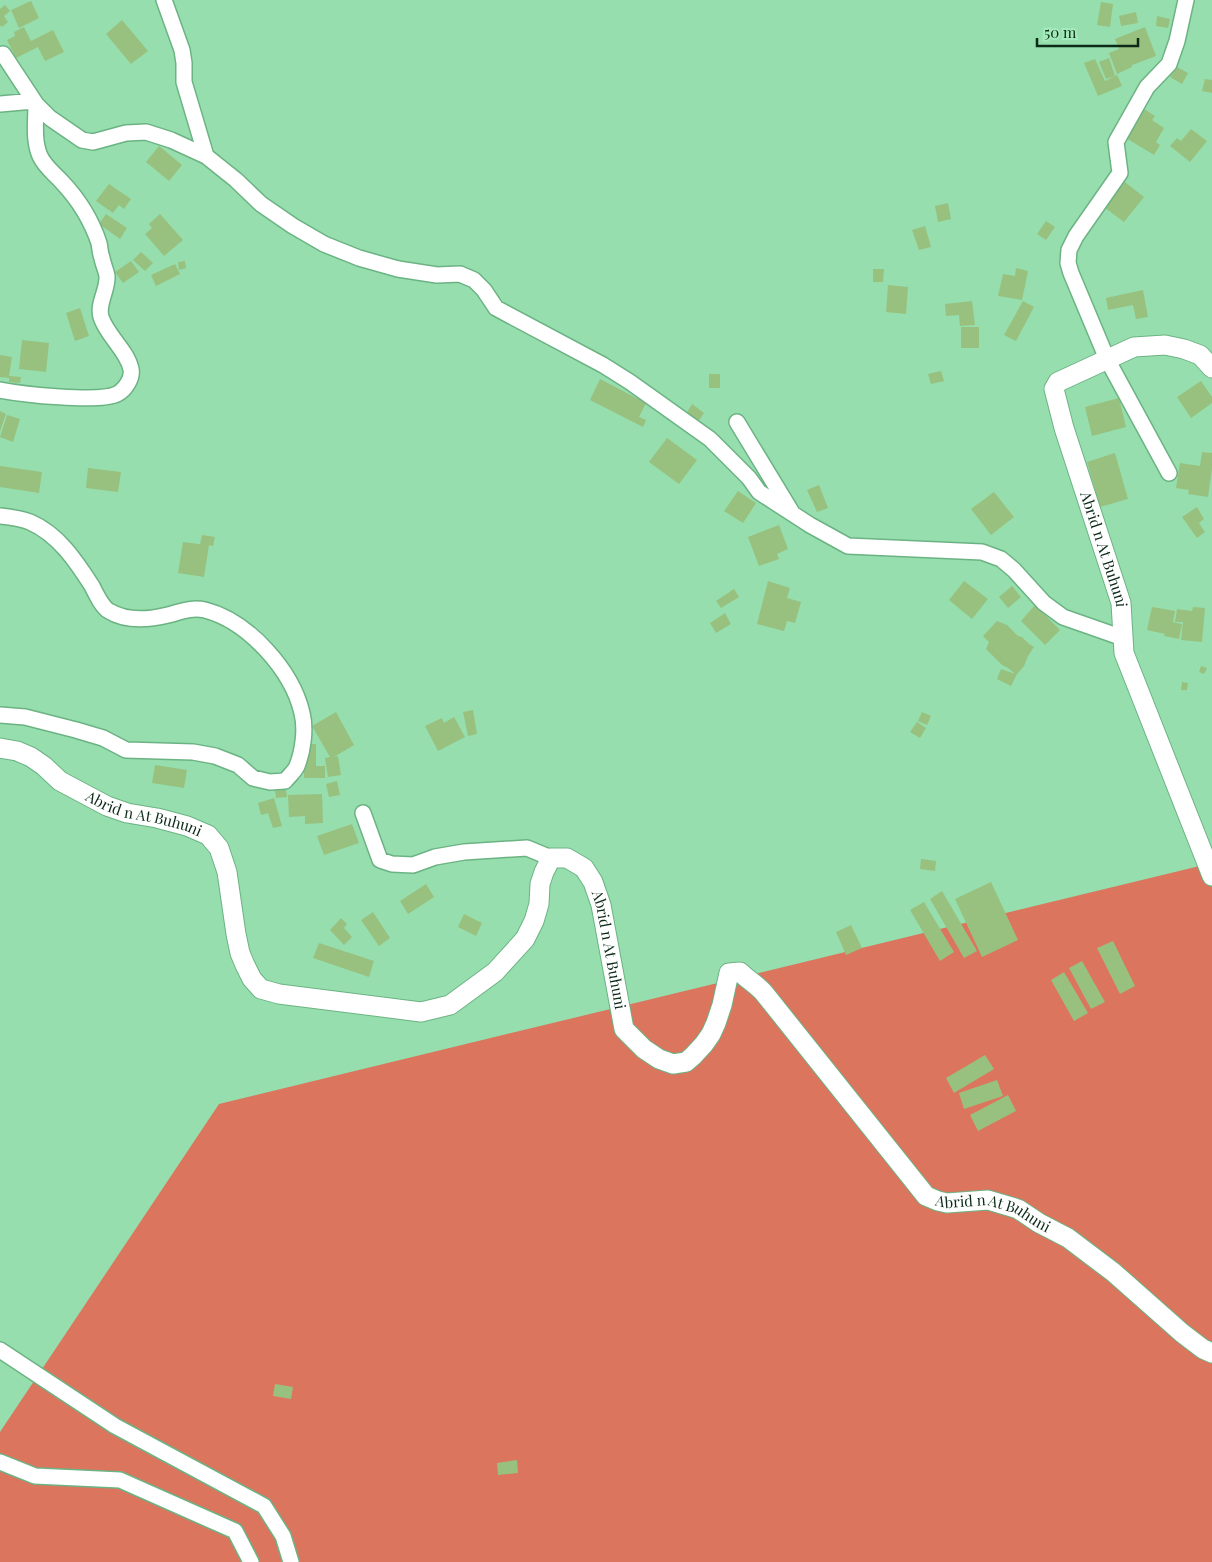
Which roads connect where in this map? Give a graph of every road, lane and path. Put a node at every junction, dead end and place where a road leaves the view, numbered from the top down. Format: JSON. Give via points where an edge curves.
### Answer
{"nodes":[{"id":1,"x":164,"y":0,"type":"edge"},
{"id":2,"x":1186,"y":0,"type":"edge"},
{"id":3,"x":3,"y":54,"type":"dead end"},
{"id":4,"x":35,"y":102,"type":"junction"},
{"id":5,"x":0,"y":104,"type":"edge"},
{"id":6,"x":206,"y":156,"type":"junction"},
{"id":7,"x":1107,"y":359,"type":"junction"},
{"id":8,"x":1212,"y":368,"type":"edge"},
{"id":9,"x":0,"y":390,"type":"edge"},
{"id":10,"x":737,"y":422,"type":"dead end"},
{"id":11,"x":1169,"y":473,"type":"dead end"},
{"id":12,"x":792,"y":513,"type":"junction"},
{"id":13,"x":0,"y":516,"type":"edge"},
{"id":14,"x":1122,"y":638,"type":"junction"},
{"id":15,"x":0,"y":715,"type":"edge"},
{"id":16,"x":0,"y":748,"type":"edge"},
{"id":17,"x":363,"y":813,"type":"dead end"},
{"id":18,"x":551,"y":858,"type":"junction"},
{"id":19,"x":1212,"y":876,"type":"edge"},
{"id":20,"x":0,"y":1350,"type":"edge"},
{"id":21,"x":1212,"y":1353,"type":"edge"},
{"id":22,"x":0,"y":1462,"type":"edge"},
{"id":23,"x":251,"y":1562,"type":"edge"},
{"id":24,"x":291,"y":1562,"type":"edge"}],
"edges":[{"from":1,"to":6,"type":"street","via":[[182,50],[184,82]]},
{"from":2,"to":7,"type":"street","via":[[1169,64],[1147,87],[1116,142],[1120,173],[1069,250],[1071,273]]},
{"from":3,"to":4,"type":"street"},
{"from":4,"to":5,"type":"street"},
{"from":4,"to":6,"type":"street","via":[[50,118],[82,140],[94,142],[126,133],[146,132]]},
{"from":4,"to":9,"type":"street","via":[[36,141],[40,155],[89,218],[107,276],[100,316],[132,370],[129,383],[117,394],[95,398]]},
{"from":6,"to":12,"type":"street","via":[[261,204],[324,244],[398,269],[438,275],[460,274],[474,280],[496,308],[617,373],[710,438],[759,492]]},
{"from":7,"to":8,"type":"street","name":"Abrid n At Buhuni","via":[[1134,347],[1164,345],[1200,355]]},
{"from":7,"to":11,"type":"street"},
{"from":7,"to":14,"type":"street","name":"Abrid n At Buhuni","via":[[1058,382],[1054,389],[1121,603]]},
{"from":10,"to":12,"type":"street"},
{"from":12,"to":14,"type":"street","via":[[848,546],[982,552],[1001,559],[1044,603],[1063,617]]},
{"from":13,"to":15,"type":"street","via":[[27,521],[60,544],[107,610],[143,620],[182,610],[203,610],[231,621],[245,631],[274,659],[292,686],[302,714],[302,743],[297,767],[286,781],[270,782],[253,778],[238,765],[215,756],[193,752],[126,750],[103,738],[76,730],[25,717]]},
{"from":14,"to":19,"type":"street","name":"Abrid n At Buhuni","via":[[1124,653]]},
{"from":16,"to":18,"type":"street","name":"Abrid n At Buhuni","via":[[31,757],[60,781],[107,806],[187,826],[208,835],[219,848],[227,872],[236,934],[245,965],[260,989],[279,994],[421,1012],[450,1005],[495,972],[524,939],[534,921],[540,884]]},
{"from":17,"to":18,"type":"street","via":[[380,860],[392,864],[414,864],[464,852],[527,848]]},
{"from":18,"to":21,"type":"street","name":"Abrid n At Buhuni","via":[[568,858],[584,868],[594,882],[624,1030],[644,1049],[673,1064],[686,1062],[711,1034],[730,973],[740,972],[764,993],[926,1196],[947,1203],[988,1200],[1018,1209],[1068,1238],[1113,1272],[1182,1333]]},
{"from":20,"to":24,"type":"street","via":[[115,1426],[264,1506],[283,1536]]},
{"from":22,"to":23,"type":"street","via":[[35,1476],[120,1480],[235,1531]]}]}
